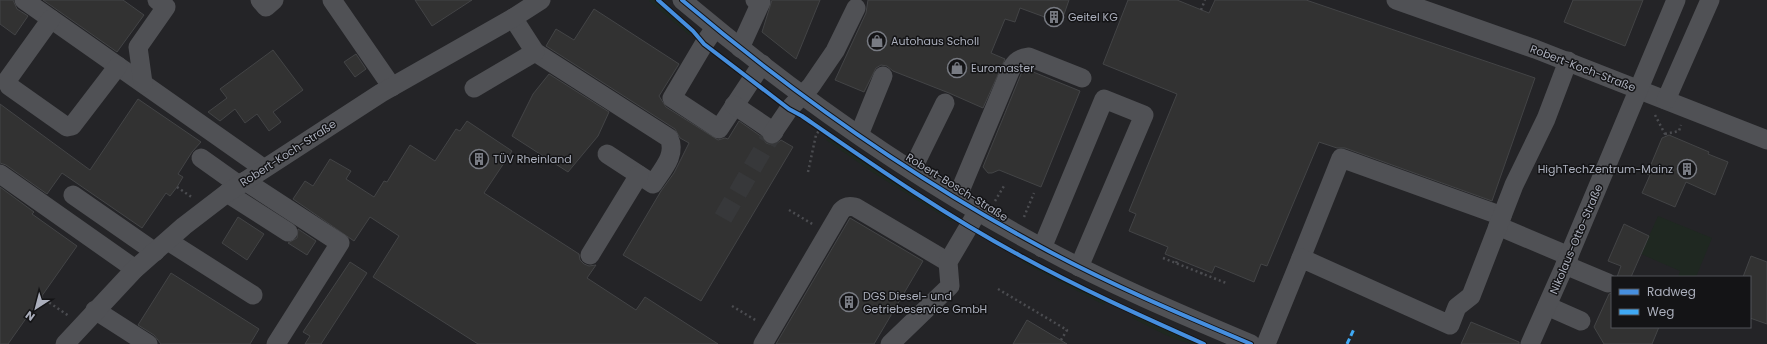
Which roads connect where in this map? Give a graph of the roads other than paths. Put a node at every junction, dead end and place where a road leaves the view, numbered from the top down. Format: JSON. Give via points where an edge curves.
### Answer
{"nodes":[{"id":1,"x":24,"y":0,"type":"edge"},
{"id":2,"x":157,"y":0,"type":"edge"},
{"id":3,"x":260,"y":0,"type":"edge"},
{"id":4,"x":274,"y":0,"type":"edge"},
{"id":5,"x":332,"y":0,"type":"edge"},
{"id":6,"x":541,"y":0,"type":"edge"},
{"id":7,"x":682,"y":0,"type":"edge"},
{"id":8,"x":755,"y":0,"type":"edge"},
{"id":9,"x":1396,"y":0,"type":"edge"},
{"id":10,"x":1676,"y":0,"type":"edge"},
{"id":11,"x":1710,"y":0,"type":"edge"},
{"id":12,"x":856,"y":8,"type":"dead end"},
{"id":13,"x":513,"y":18,"type":"junction"},
{"id":14,"x":51,"y":19,"type":"junction"},
{"id":15,"x":715,"y":28,"type":"junction"},
{"id":16,"x":740,"y":48,"type":"junction"},
{"id":17,"x":535,"y":52,"type":"junction"},
{"id":18,"x":1568,"y":62,"type":"junction"},
{"id":19,"x":762,"y":64,"type":"junction"},
{"id":20,"x":118,"y":66,"type":"junction"},
{"id":21,"x":883,"y":76,"type":"dead end"},
{"id":22,"x":1082,"y":78,"type":"dead end"},
{"id":23,"x":142,"y":83,"type":"junction"},
{"id":24,"x":392,"y":87,"type":"junction"},
{"id":25,"x":474,"y":88,"type":"dead end"},
{"id":26,"x":1639,"y":90,"type":"junction"},
{"id":27,"x":803,"y":95,"type":"junction"},
{"id":28,"x":945,"y":104,"type":"dead end"},
{"id":29,"x":734,"y":105,"type":"junction"},
{"id":30,"x":1660,"y":107,"type":"junction"},
{"id":31,"x":859,"y":135,"type":"junction"},
{"id":32,"x":1767,"y":140,"type":"edge"},
{"id":33,"x":607,"y":154,"type":"dead end"},
{"id":34,"x":201,"y":158,"type":"dead end"},
{"id":35,"x":263,"y":168,"type":"junction"},
{"id":36,"x":912,"y":170,"type":"junction"},
{"id":37,"x":0,"y":174,"type":"edge"},
{"id":38,"x":639,"y":175,"type":"junction"},
{"id":39,"x":237,"y":186,"type":"junction"},
{"id":40,"x":73,"y":195,"type":"dead end"},
{"id":41,"x":957,"y":198,"type":"junction"},
{"id":42,"x":985,"y":208,"type":"junction"},
{"id":43,"x":1500,"y":221,"type":"junction"},
{"id":44,"x":288,"y":232,"type":"dead end"},
{"id":45,"x":161,"y":246,"type":"junction"},
{"id":46,"x":1042,"y":248,"type":"junction"},
{"id":47,"x":590,"y":254,"type":"dead end"},
{"id":48,"x":1301,"y":258,"type":"junction"},
{"id":49,"x":1567,"y":260,"type":"junction"},
{"id":50,"x":948,"y":262,"type":"junction"},
{"id":51,"x":1079,"y":267,"type":"junction"},
{"id":52,"x":135,"y":269,"type":"junction"},
{"id":53,"x":1608,"y":283,"type":"dead end"},
{"id":54,"x":252,"y":295,"type":"dead end"},
{"id":55,"x":1547,"y":306,"type":"junction"},
{"id":56,"x":95,"y":310,"type":"junction"},
{"id":57,"x":1581,"y":321,"type":"dead end"},
{"id":58,"x":72,"y":336,"type":"edge"},
{"id":59,"x":767,"y":337,"type":"edge"},
{"id":60,"x":1240,"y":342,"type":"edge"},
{"id":61,"x":148,"y":344,"type":"edge"},
{"id":62,"x":276,"y":344,"type":"edge"},
{"id":63,"x":890,"y":344,"type":"edge"},
{"id":64,"x":1266,"y":344,"type":"edge"},
{"id":65,"x":1530,"y":344,"type":"edge"}],
"edges":[{"from":1,"to":14,"type":"street"},
{"from":2,"to":23,"type":"street","via":[[166,7],[138,47]]},
{"from":3,"to":4,"type":"street","via":[[266,6]]},
{"from":5,"to":24,"type":"street"},
{"from":6,"to":13,"type":"street","name":"Robert-Koch-Straße"},
{"from":7,"to":15,"type":"street","name":"Robert-Bosch-Straße"},
{"from":8,"to":16,"type":"street","via":[[761,2]]},
{"from":9,"to":18,"type":"street","name":"Robert-Koch-Straße"},
{"from":10,"to":26,"type":"street","name":"Nikolaus-Otto-Straße"},
{"from":11,"to":30,"type":"street"},
{"from":12,"to":27,"type":"street","via":[[835,52]]},
{"from":13,"to":17,"type":"street"},
{"from":13,"to":24,"type":"street","name":"Robert-Koch-Straße"},
{"from":14,"to":20,"type":"street"},
{"from":14,"to":20,"type":"street","via":[[8,79],[9,86],[67,127],[72,126]]},
{"from":15,"to":16,"type":"street","name":"Robert-Bosch-Straße"},
{"from":15,"to":29,"type":"street","via":[[672,98],[719,129]]},
{"from":16,"to":19,"type":"street","name":"Robert-Bosch-Straße"},
{"from":17,"to":25,"type":"street"},
{"from":17,"to":38,"type":"street","via":[[669,138],[672,156],[653,184]]},
{"from":18,"to":26,"type":"street","name":"Robert-Koch-Straße"},
{"from":18,"to":43,"type":"street"},
{"from":19,"to":27,"type":"street","name":"Robert-Bosch-Straße"},
{"from":19,"to":29,"type":"street"},
{"from":20,"to":23,"type":"street"},
{"from":21,"to":31,"type":"street"},
{"from":22,"to":41,"type":"street","via":[[1029,57],[1015,62]]},
{"from":23,"to":35,"type":"street"},
{"from":24,"to":35,"type":"street","name":"Robert-Koch-Straße"},
{"from":26,"to":30,"type":"street","name":"Robert-Koch-Straße"},
{"from":26,"to":49,"type":"street","name":"Nikolaus-Otto-Straße"},
{"from":27,"to":29,"type":"street","via":[[789,109],[773,133]]},
{"from":27,"to":31,"type":"street","name":"Robert-Bosch-Straße"},
{"from":28,"to":36,"type":"street"},
{"from":30,"to":32,"type":"street","name":"Robert-Koch-Straße"},
{"from":31,"to":36,"type":"street","name":"Robert-Bosch-Straße"},
{"from":33,"to":38,"type":"street"},
{"from":34,"to":39,"type":"street"},
{"from":35,"to":39,"type":"street","name":"Robert-Koch-Straße"},
{"from":36,"to":41,"type":"street","name":"Robert-Bosch-Straße"},
{"from":37,"to":52,"type":"street"},
{"from":38,"to":47,"type":"street"},
{"from":39,"to":44,"type":"street"},
{"from":39,"to":45,"type":"street","name":"Robert-Koch-Straße"},
{"from":39,"to":62,"type":"street","via":[[340,243]]},
{"from":40,"to":45,"type":"street"},
{"from":41,"to":42,"type":"street","name":"Robert-Bosch-Straße"},
{"from":42,"to":46,"type":"street","name":"Robert-Bosch-Straße"},
{"from":42,"to":50,"type":"street"},
{"from":43,"to":48,"type":"street","via":[[1341,158]]},
{"from":43,"to":48,"type":"street","via":[[1471,296],[1457,307],[1450,325]]},
{"from":43,"to":49,"type":"street"},
{"from":45,"to":52,"type":"street","name":"Robert-Koch-Straße"},
{"from":45,"to":54,"type":"street"},
{"from":46,"to":51,"type":"street","name":"Robert-Bosch-Straße"},
{"from":46,"to":51,"type":"street","via":[[1104,99],[1144,115]]},
{"from":48,"to":64,"type":"street"},
{"from":49,"to":53,"type":"street"},
{"from":49,"to":55,"type":"street","name":"Nikolaus-Otto-Straße"},
{"from":50,"to":59,"type":"street","via":[[855,207],[849,206],[841,211]]},
{"from":50,"to":63,"type":"street","via":[[950,286]]},
{"from":51,"to":60,"type":"street","name":"Robert-Bosch-Straße"},
{"from":52,"to":56,"type":"street","name":"Robert-Koch-Straße"},
{"from":55,"to":57,"type":"street"},
{"from":55,"to":65,"type":"street","name":"Nikolaus-Otto-Straße"},
{"from":56,"to":58,"type":"street","name":"Robert-Koch-Straße"},
{"from":56,"to":61,"type":"street"}]}
